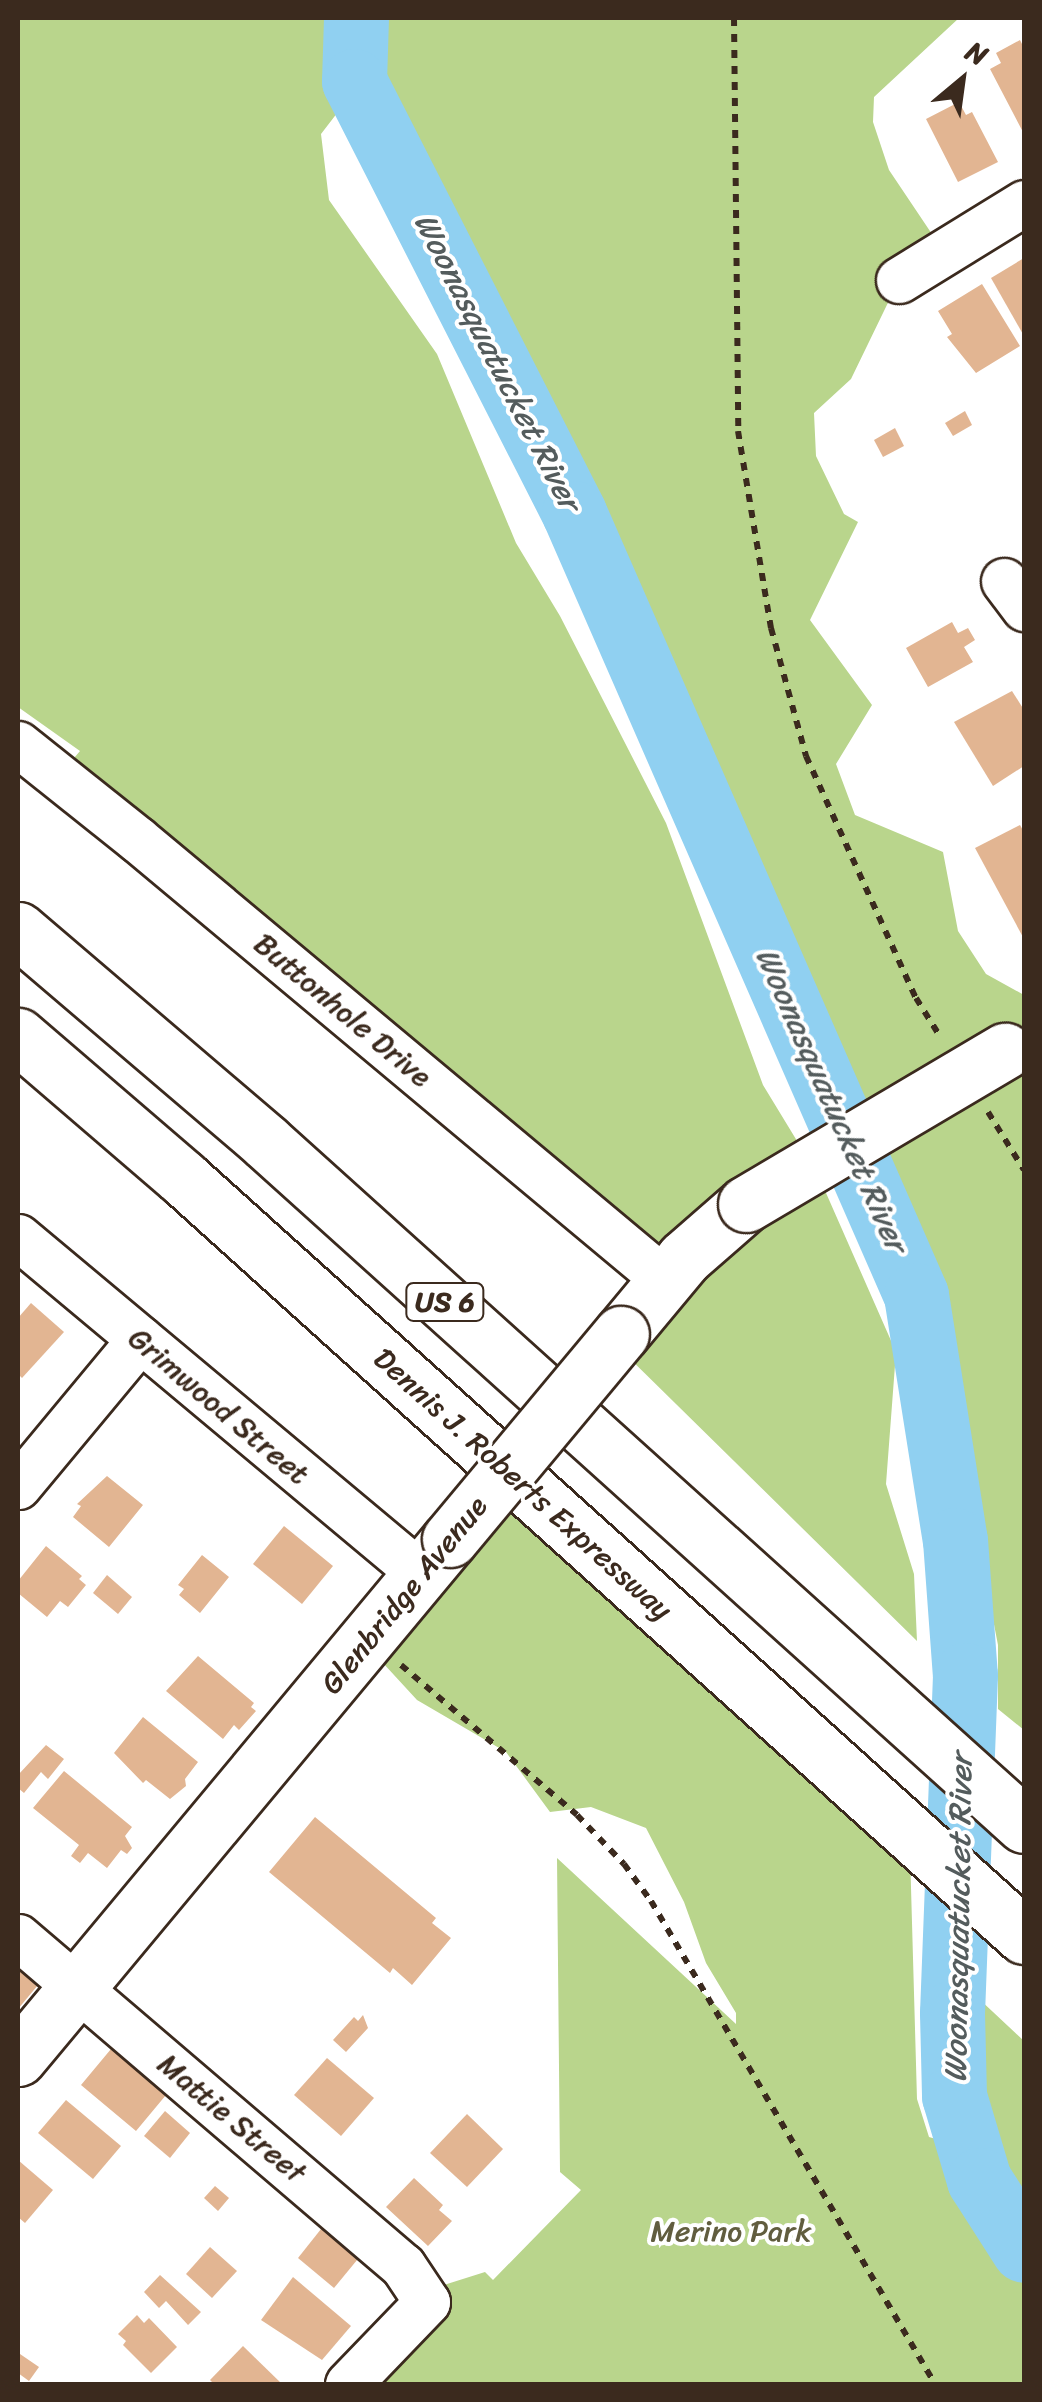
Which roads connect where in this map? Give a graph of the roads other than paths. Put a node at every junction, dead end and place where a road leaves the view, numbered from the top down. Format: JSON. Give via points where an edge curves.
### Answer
{"nodes":[{"id":1,"x":1024,"y":203,"type":"edge"},
{"id":2,"x":899,"y":280,"type":"dead end"},
{"id":3,"x":18,"y":744,"type":"edge"},
{"id":4,"x":18,"y":930,"type":"edge"},
{"id":5,"x":18,"y":1036,"type":"edge"},
{"id":6,"x":1015,"y":1045,"type":"edge"},
{"id":7,"x":18,"y":1237,"type":"edge"},
{"id":8,"x":665,"y":1280,"type":"junction"},
{"id":9,"x":140,"y":1339,"type":"junction"},
{"id":10,"x":18,"y":1486,"type":"edge"},
{"id":11,"x":436,"y":1556,"type":"junction"},
{"id":12,"x":1024,"y":1824,"type":"edge"},
{"id":13,"x":1024,"y":1936,"type":"edge"},
{"id":14,"x":18,"y":1937,"type":"edge"},
{"id":15,"x":77,"y":1986,"type":"junction"},
{"id":16,"x":18,"y":2058,"type":"edge"},
{"id":17,"x":348,"y":2384,"type":"edge"}],
"edges":[{"from":1,"to":2,"type":"street"},
{"from":3,"to":8,"type":"street","name":"Buttonhole Drive"},
{"from":4,"to":12,"type":"main road","number":"US 6","via":[[266,1142]]},
{"from":5,"to":13,"type":"main road","name":"Dennis J. Roberts Expressway","number":"US 6"},
{"from":6,"to":8,"type":"main road","name":"Glenbridge Avenue","bridge":true,"via":[[746,1204]]},
{"from":7,"to":9,"type":"street","name":"Grimwood Street"},
{"from":8,"to":11,"type":"main road","name":"Glenbridge Avenue","bridge":true},
{"from":9,"to":10,"type":"street"},
{"from":9,"to":11,"type":"street","name":"Grimwood Street"},
{"from":11,"to":15,"type":"main road","name":"Glenbridge Avenue"},
{"from":14,"to":15,"type":"street","name":"Mattie Street"},
{"from":15,"to":16,"type":"main road","name":"Glenbridge Avenue"},
{"from":15,"to":17,"type":"street","name":"Mattie Street","via":[[403,2266],[427,2302]]}]}
